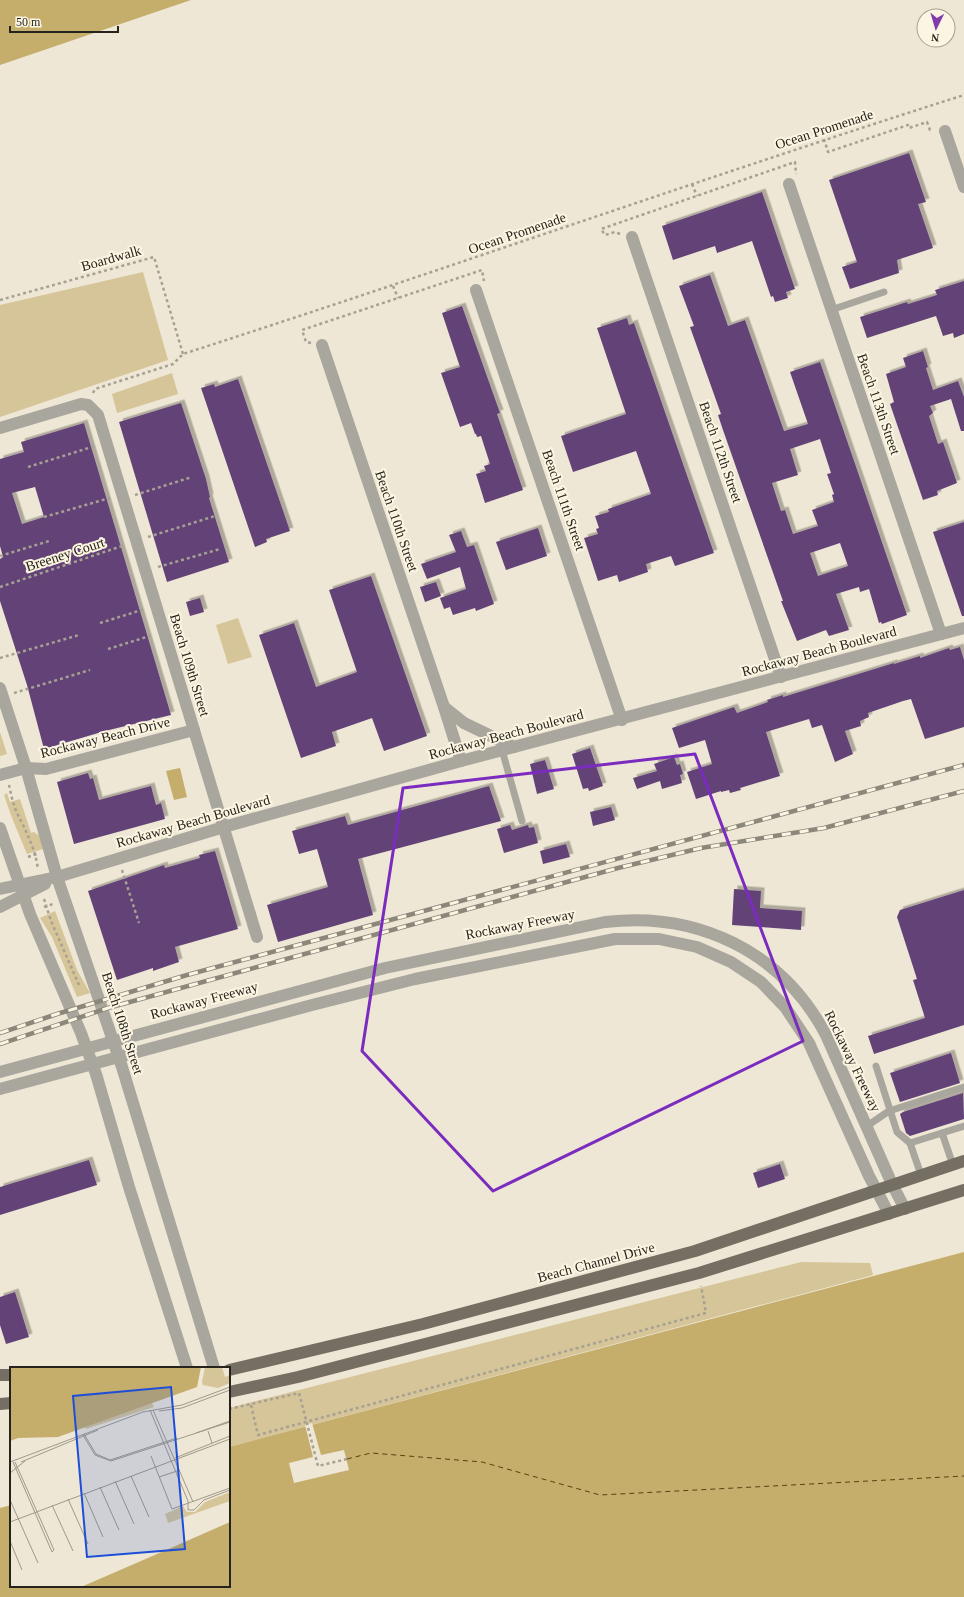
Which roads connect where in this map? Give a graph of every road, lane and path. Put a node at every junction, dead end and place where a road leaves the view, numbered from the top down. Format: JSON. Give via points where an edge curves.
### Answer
{"nodes":[{"id":1,"x":964,"y":95,"type":"edge"},
{"id":2,"x":945,"y":131,"type":"joint"},
{"id":3,"x":824,"y":139,"type":"junction"},
{"id":4,"x":692,"y":184,"type":"junction"},
{"id":5,"x":789,"y":184,"type":"joint"},
{"id":6,"x":964,"y":187,"type":"edge"},
{"id":7,"x":696,"y":196,"type":"junction"},
{"id":8,"x":632,"y":237,"type":"joint"},
{"id":9,"x":393,"y":286,"type":"junction"},
{"id":10,"x":476,"y":290,"type":"joint"},
{"id":11,"x":884,"y":292,"type":"dead end"},
{"id":12,"x":398,"y":298,"type":"junction"},
{"id":13,"x":0,"y":300,"type":"edge"},
{"id":14,"x":832,"y":310,"type":"junction"},
{"id":15,"x":322,"y":345,"type":"joint"},
{"id":16,"x":183,"y":354,"type":"junction"},
{"id":17,"x":88,"y":405,"type":"junction"},
{"id":18,"x":0,"y":428,"type":"edge"},
{"id":19,"x":107,"y":443,"type":"junction"},
{"id":20,"x":28,"y":467,"type":"dead end"},
{"id":21,"x":192,"y":477,"type":"dead end"},
{"id":22,"x":124,"y":496,"type":"junction"},
{"id":23,"x":215,"y":516,"type":"dead end"},
{"id":24,"x":44,"y":517,"type":"dead end"},
{"id":25,"x":49,"y":541,"type":"dead end"},
{"id":26,"x":137,"y":541,"type":"junction"},
{"id":27,"x":220,"y":549,"type":"dead end"},
{"id":28,"x":0,"y":556,"type":"edge"},
{"id":29,"x":146,"y":571,"type":"junction"},
{"id":30,"x":0,"y":587,"type":"edge"},
{"id":31,"x":157,"y":605,"type":"junction"},
{"id":32,"x":100,"y":623,"type":"dead end"},
{"id":33,"x":964,"y":628,"type":"edge"},
{"id":34,"x":165,"y":632,"type":"junction"},
{"id":35,"x":941,"y":634,"type":"junction"},
{"id":36,"x":79,"y":635,"type":"dead end"},
{"id":37,"x":108,"y":649,"type":"dead end"},
{"id":38,"x":0,"y":658,"type":"edge"},
{"id":39,"x":90,"y":670,"type":"dead end"},
{"id":40,"x":781,"y":676,"type":"junction"},
{"id":41,"x":1,"y":692,"type":"edge"},
{"id":42,"x":444,"y":707,"type":"junction"},
{"id":43,"x":622,"y":720,"type":"junction"},
{"id":44,"x":194,"y":730,"type":"junction"},
{"id":45,"x":514,"y":747,"type":"junction"},
{"id":46,"x":502,"y":750,"type":"junction"},
{"id":47,"x":461,"y":761,"type":"junction"},
{"id":48,"x":26,"y":768,"type":"junction"},
{"id":49,"x":3,"y":775,"type":"edge"},
{"id":50,"x":522,"y":821,"type":"dead end"},
{"id":51,"x":224,"y":827,"type":"junction"},
{"id":52,"x":0,"y":828,"type":"edge"},
{"id":53,"x":119,"y":858,"type":"junction"},
{"id":54,"x":57,"y":877,"type":"junction"},
{"id":55,"x":41,"y":883,"type":"junction"},
{"id":56,"x":0,"y":889,"type":"edge"},
{"id":57,"x":22,"y":890,"type":"junction"},
{"id":58,"x":53,"y":904,"type":"dead end"},
{"id":59,"x":0,"y":907,"type":"edge"},
{"id":60,"x":45,"y":907,"type":"junction"},
{"id":61,"x":41,"y":909,"type":"dead end"},
{"id":62,"x":139,"y":923,"type":"dead end"},
{"id":63,"x":257,"y":936,"type":"dead end"},
{"id":64,"x":82,"y":992,"type":"dead end"},
{"id":65,"x":113,"y":1040,"type":"junction"},
{"id":66,"x":87,"y":1048,"type":"junction"},
{"id":67,"x":118,"y":1058,"type":"junction"},
{"id":68,"x":93,"y":1064,"type":"junction"},
{"id":69,"x":876,"y":1066,"type":"dead end"},
{"id":70,"x":0,"y":1072,"type":"edge"},
{"id":71,"x":964,"y":1087,"type":"edge"},
{"id":72,"x":0,"y":1089,"type":"edge"},
{"id":73,"x":889,"y":1111,"type":"junction"},
{"id":74,"x":867,"y":1126,"type":"junction"},
{"id":75,"x":964,"y":1126,"type":"edge"},
{"id":76,"x":942,"y":1133,"type":"junction"},
{"id":77,"x":910,"y":1143,"type":"junction"},
{"id":78,"x":958,"y":1163,"type":"edge"},
{"id":79,"x":921,"y":1175,"type":"junction"},
{"id":80,"x":892,"y":1184,"type":"junction"},
{"id":81,"x":875,"y":1190,"type":"junction"},
{"id":82,"x":964,"y":1190,"type":"edge"},
{"id":83,"x":905,"y":1209,"type":"junction"},
{"id":84,"x":889,"y":1214,"type":"junction"},
{"id":85,"x":699,"y":1273,"type":"junction"},
{"id":86,"x":188,"y":1367,"type":"edge"},
{"id":87,"x":214,"y":1367,"type":"edge"},
{"id":88,"x":230,"y":1370,"type":"edge"},
{"id":89,"x":230,"y":1392,"type":"edge"},
{"id":90,"x":10,"y":1403,"type":"edge"},
{"id":91,"x":0,"y":1404,"type":"edge"},
{"id":92,"x":251,"y":1404,"type":"junction"},
{"id":93,"x":230,"y":1410,"type":"edge"},
{"id":94,"x":307,"y":1422,"type":"junction"},
{"id":95,"x":347,"y":1459,"type":"dead end"}],
"edges":[{"from":1,"to":3,"type":"path","name":"Ocean Promenade"},
{"from":2,"to":3,"type":"path","via":[[930,130],[927,122],[909,128],[908,125],[828,152]]},
{"from":2,"to":6,"type":"street"},
{"from":3,"to":4,"type":"path","name":"Ocean Promenade"},
{"from":4,"to":7,"type":"path"},
{"from":4,"to":9,"type":"path","name":"Ocean Promenade"},
{"from":5,"to":7,"type":"path","via":[[797,172],[796,162]]},
{"from":5,"to":14,"type":"street","name":"Beach 113th Street"},
{"from":7,"to":8,"type":"path","via":[[601,229],[605,235],[615,232]]},
{"from":8,"to":40,"type":"street","name":"Beach 112th Street"},
{"from":9,"to":12,"type":"path"},
{"from":9,"to":16,"type":"path","name":"Ocean Promenade"},
{"from":10,"to":12,"type":"path","via":[[485,280],[482,270]]},
{"from":10,"to":43,"type":"street","name":"Beach 111th Street"},
{"from":11,"to":14,"type":"lane"},
{"from":12,"to":15,"type":"path","via":[[302,330],[306,342]]},
{"from":13,"to":16,"type":"path","name":"Boardwalk","via":[[154,257]]},
{"from":14,"to":35,"type":"street","name":"Beach 113th Street"},
{"from":15,"to":42,"type":"street","name":"Beach 110th Street"},
{"from":16,"to":17,"type":"path","name":"Ocean Promenade","via":[[173,364],[95,389]]},
{"from":17,"to":18,"type":"street","via":[[73,405]]},
{"from":17,"to":19,"type":"street","name":"Beach 109th Street","via":[[98,415]]},
{"from":19,"to":20,"type":"path"},
{"from":19,"to":22,"type":"street","name":"Beach 109th Street"},
{"from":21,"to":22,"type":"path"},
{"from":22,"to":24,"type":"path"},
{"from":22,"to":26,"type":"street","name":"Beach 109th Street"},
{"from":23,"to":26,"type":"path","name":"Breeney Court"},
{"from":25,"to":28,"type":"path"},
{"from":26,"to":29,"type":"street","name":"Beach 109th Street"},
{"from":26,"to":30,"type":"path","name":"Breeney Court"},
{"from":27,"to":29,"type":"path"},
{"from":29,"to":31,"type":"street","name":"Beach 109th Street"},
{"from":31,"to":32,"type":"path"},
{"from":31,"to":34,"type":"street","name":"Beach 109th Street"},
{"from":33,"to":35,"type":"street","name":"Rockaway Beach Boulevard"},
{"from":34,"to":37,"type":"path"},
{"from":34,"to":44,"type":"street","name":"Beach 109th Street"},
{"from":35,"to":40,"type":"street","name":"Rockaway Beach Boulevard"},
{"from":36,"to":38,"type":"path"},
{"from":39,"to":41,"type":"path"},
{"from":40,"to":43,"type":"street","name":"Rockaway Beach Boulevard"},
{"from":41,"to":48,"type":"street","name":"Beach 108th Street"},
{"from":42,"to":45,"type":"street","via":[[464,723]]},
{"from":42,"to":47,"type":"street","name":"Beach 110th Street"},
{"from":43,"to":45,"type":"street","name":"Rockaway Beach Boulevard"},
{"from":44,"to":48,"type":"street","name":"Rockaway Beach Drive","via":[[46,770]]},
{"from":44,"to":51,"type":"street","name":"Beach 109th Street"},
{"from":45,"to":46,"type":"street","name":"Rockaway Beach Boulevard"},
{"from":46,"to":47,"type":"street","name":"Rockaway Beach Boulevard"},
{"from":46,"to":50,"type":"lane"},
{"from":47,"to":51,"type":"street","name":"Rockaway Beach Boulevard"},
{"from":48,"to":49,"type":"street","name":"Rockaway Beach Drive"},
{"from":48,"to":54,"type":"street","name":"Beach 108th Street"},
{"from":49,"to":55,"type":"path","name":"Beach 108th Street","via":[[36,855]]},
{"from":51,"to":53,"type":"street","name":"Rockaway Beach Boulevard"},
{"from":51,"to":63,"type":"street","name":"Beach 109th Street"},
{"from":52,"to":57,"type":"street"},
{"from":53,"to":54,"type":"street","name":"Rockaway Beach Boulevard"},
{"from":53,"to":62,"type":"path"},
{"from":54,"to":55,"type":"street","name":"Rockaway Beach Boulevard"},
{"from":54,"to":65,"type":"street","name":"Beach 108th Street"},
{"from":55,"to":57,"type":"street","name":"Rockaway Beach Boulevard"},
{"from":55,"to":60,"type":"path","name":"Beach 108th Street"},
{"from":56,"to":57,"type":"street","name":"Rockaway Beach Boulevard"},
{"from":57,"to":59,"type":"street","name":"Rockaway Beach Boulevard"},
{"from":57,"to":66,"type":"street"},
{"from":58,"to":60,"type":"path"},
{"from":60,"to":61,"type":"path"},
{"from":60,"to":64,"type":"path","name":"Beach 108th Street"},
{"from":65,"to":66,"type":"street","name":"Rockaway Freeway"},
{"from":65,"to":67,"type":"street","name":"Beach 108th Street"},
{"from":65,"to":74,"type":"street","name":"Rockaway Freeway","via":[[333,980],[436,956],[604,922],[659,920],[700,929],[728,940],[765,962],[787,981],[821,1025]]},
{"from":66,"to":68,"type":"street"},
{"from":66,"to":70,"type":"street","name":"Rockaway Freeway"},
{"from":67,"to":68,"type":"street"},
{"from":67,"to":81,"type":"street","via":[[429,976],[615,939],[672,941],[697,947],[731,962],[761,982],[785,1007],[809,1043]]},
{"from":67,"to":87,"type":"street","name":"Beach 108th Street"},
{"from":68,"to":72,"type":"street"},
{"from":68,"to":86,"type":"street"},
{"from":69,"to":73,"type":"lane"},
{"from":71,"to":73,"type":"lane"},
{"from":73,"to":74,"type":"lane"},
{"from":73,"to":77,"type":"lane","via":[[897,1132]]},
{"from":74,"to":80,"type":"street","name":"Rockaway Freeway"},
{"from":75,"to":76,"type":"lane"},
{"from":76,"to":77,"type":"lane"},
{"from":76,"to":78,"type":"lane"},
{"from":77,"to":79,"type":"lane"},
{"from":78,"to":79,"type":"main road","name":"Beach Channel Drive"},
{"from":79,"to":80,"type":"main road","name":"Beach Channel Drive"},
{"from":80,"to":81,"type":"main road","name":"Beach Channel Drive"},
{"from":80,"to":83,"type":"street","name":"Rockaway Freeway"},
{"from":81,"to":84,"type":"street"},
{"from":81,"to":88,"type":"main road","name":"Beach Channel Drive","via":[[695,1251],[423,1324]]},
{"from":82,"to":83,"type":"main road"},
{"from":83,"to":84,"type":"main road"},
{"from":84,"to":85,"type":"main road"},
{"from":85,"to":89,"type":"main road","via":[[298,1377]]},
{"from":85,"to":94,"type":"path","via":[[706,1313]]},
{"from":90,"to":91,"type":"main road"},
{"from":92,"to":93,"type":"path"},
{"from":92,"to":94,"type":"path","via":[[299,1393]]},
{"from":92,"to":94,"type":"path","via":[[258,1435]]},
{"from":94,"to":95,"type":"path","via":[[318,1466]]}]}
